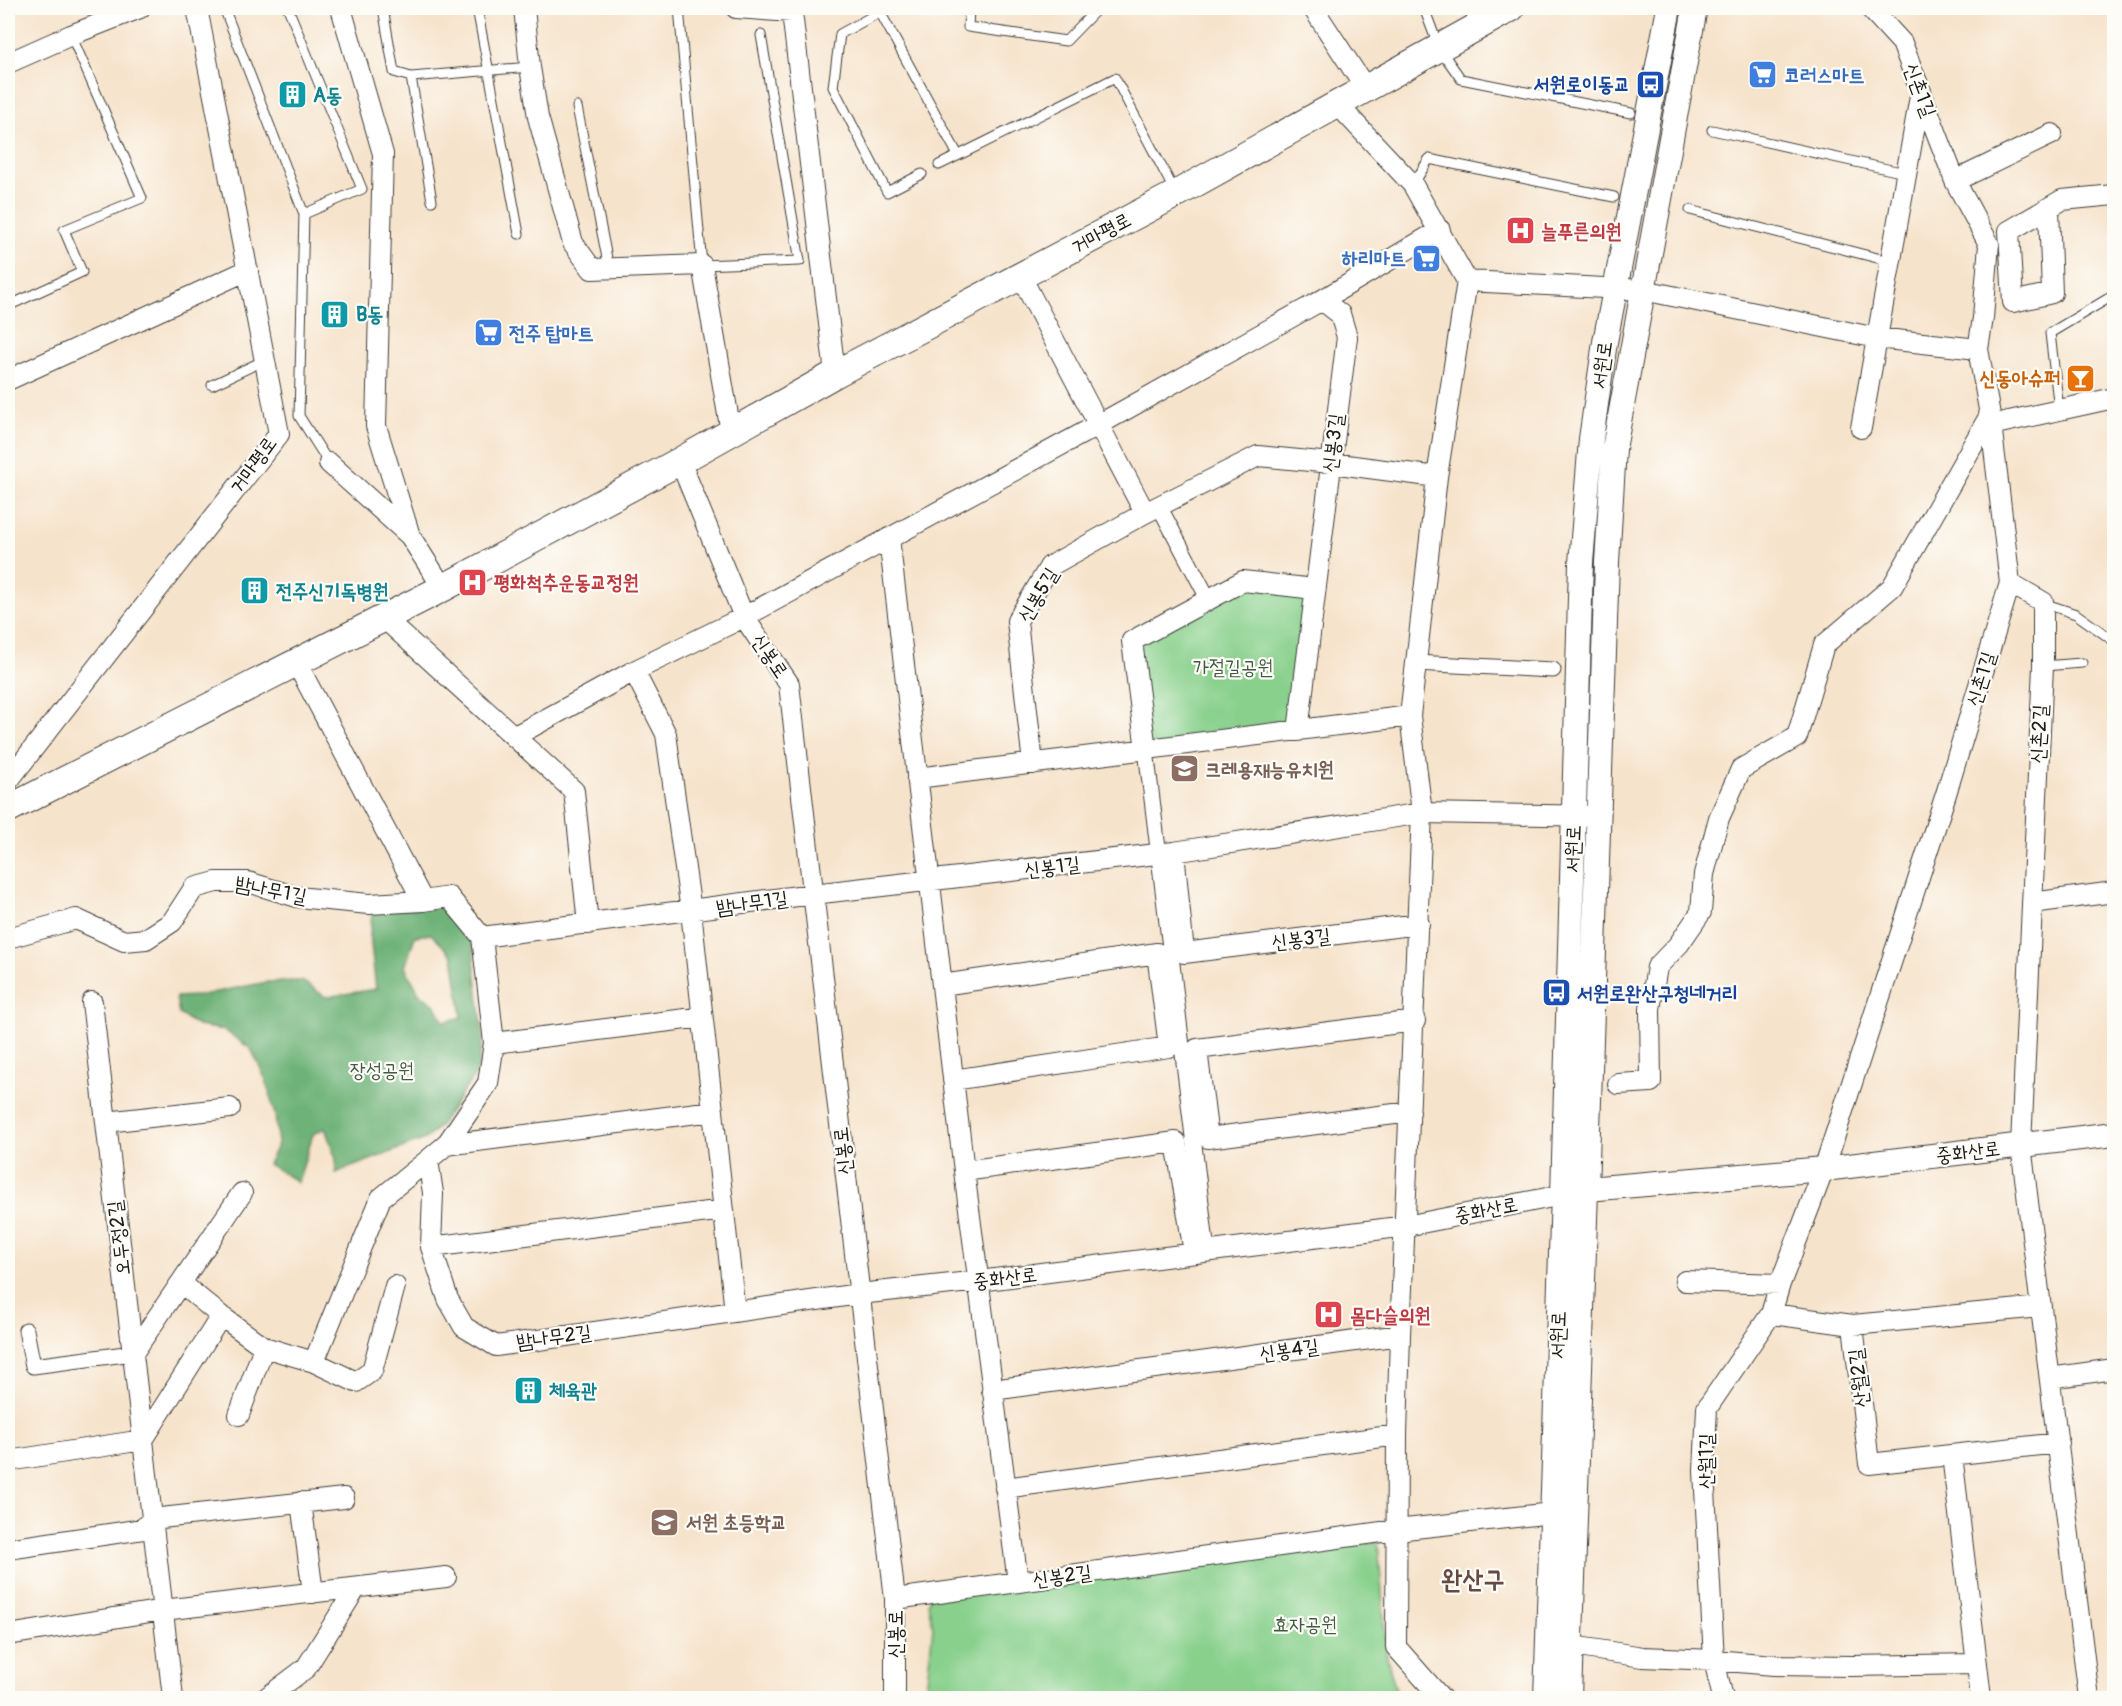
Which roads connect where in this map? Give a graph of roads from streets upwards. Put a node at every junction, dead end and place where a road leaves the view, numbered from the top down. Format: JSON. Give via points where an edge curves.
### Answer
{"nodes":[{"id":1,"x":140,"y":8,"type":"edge"},
{"id":2,"x":197,"y":8,"type":"edge"},
{"id":3,"x":341,"y":8,"type":"edge"},
{"id":4,"x":524,"y":8,"type":"edge"},
{"id":5,"x":736,"y":8,"type":"edge"},
{"id":6,"x":1313,"y":8,"type":"edge"},
{"id":7,"x":1511,"y":8,"type":"edge"},
{"id":8,"x":1669,"y":8,"type":"edge"},
{"id":9,"x":1695,"y":8,"type":"edge"},
{"id":10,"x":1870,"y":8,"type":"edge"},
{"id":11,"x":792,"y":10,"type":"edge"},
{"id":12,"x":8,"y":63,"type":"edge"},
{"id":13,"x":1366,"y":89,"type":"junction"},
{"id":14,"x":1921,"y":91,"type":"junction"},
{"id":15,"x":1338,"y":105,"type":"junction"},
{"id":16,"x":2052,"y":134,"type":"dead end"},
{"id":17,"x":1955,"y":181,"type":"junction"},
{"id":18,"x":2115,"y":195,"type":"edge"},
{"id":19,"x":2049,"y":208,"type":"junction"},
{"id":20,"x":1440,"y":230,"type":"junction"},
{"id":21,"x":248,"y":270,"type":"junction"},
{"id":22,"x":1020,"y":275,"type":"junction"},
{"id":23,"x":1467,"y":281,"type":"junction"},
{"id":24,"x":1615,"y":289,"type":"junction"},
{"id":25,"x":1643,"y":290,"type":"junction"},
{"id":26,"x":1322,"y":300,"type":"junction"},
{"id":27,"x":2013,"y":302,"type":"junction"},
{"id":28,"x":1983,"y":318,"type":"junction"},
{"id":29,"x":1877,"y":338,"type":"junction"},
{"id":30,"x":1978,"y":349,"type":"junction"},
{"id":31,"x":835,"y":374,"type":"junction"},
{"id":32,"x":8,"y":380,"type":"edge"},
{"id":33,"x":2115,"y":398,"type":"edge"},
{"id":34,"x":1990,"y":420,"type":"junction"},
{"id":35,"x":1098,"y":425,"type":"junction"},
{"id":36,"x":1861,"y":428,"type":"dead end"},
{"id":37,"x":731,"y":432,"type":"junction"},
{"id":38,"x":681,"y":461,"type":"junction"},
{"id":39,"x":329,"y":463,"type":"road end"},
{"id":40,"x":1331,"y":463,"type":"junction"},
{"id":41,"x":1437,"y":477,"type":"junction"},
{"id":42,"x":1152,"y":510,"type":"junction"},
{"id":43,"x":410,"y":536,"type":"junction"},
{"id":44,"x":889,"y":538,"type":"junction"},
{"id":45,"x":2010,"y":583,"type":"junction"},
{"id":46,"x":443,"y":588,"type":"junction"},
{"id":47,"x":1315,"y":589,"type":"junction"},
{"id":48,"x":1209,"y":600,"type":"junction"},
{"id":49,"x":744,"y":617,"type":"junction"},
{"id":50,"x":384,"y":618,"type":"junction"},
{"id":51,"x":296,"y":662,"type":"junction"},
{"id":52,"x":1415,"y":663,"type":"junction"},
{"id":53,"x":1552,"y":670,"type":"dead end"},
{"id":54,"x":634,"y":671,"type":"junction"},
{"id":55,"x":1410,"y":716,"type":"junction"},
{"id":56,"x":1298,"y":731,"type":"junction"},
{"id":57,"x":515,"y":736,"type":"junction"},
{"id":58,"x":1146,"y":750,"type":"junction"},
{"id":59,"x":1033,"y":764,"type":"junction"},
{"id":60,"x":917,"y":778,"type":"junction"},
{"id":61,"x":8,"y":781,"type":"edge"},
{"id":62,"x":8,"y":808,"type":"edge"},
{"id":63,"x":1422,"y":813,"type":"junction"},
{"id":64,"x":1574,"y":816,"type":"junction"},
{"id":65,"x":1598,"y":816,"type":"junction"},
{"id":66,"x":1174,"y":852,"type":"junction"},
{"id":67,"x":930,"y":881,"type":"junction"},
{"id":68,"x":2115,"y":892,"type":"edge"},
{"id":69,"x":813,"y":894,"type":"junction"},
{"id":70,"x":423,"y":901,"type":"junction"},
{"id":71,"x":2032,"y":903,"type":"junction"},
{"id":72,"x":691,"y":911,"type":"junction"},
{"id":73,"x":588,"y":924,"type":"junction"},
{"id":74,"x":1419,"y":924,"type":"junction"},
{"id":75,"x":482,"y":937,"type":"junction"},
{"id":76,"x":8,"y":938,"type":"edge"},
{"id":77,"x":942,"y":985,"type":"junction"},
{"id":78,"x":92,"y":1002,"type":"dead end"},
{"id":79,"x":702,"y":1017,"type":"junction"},
{"id":80,"x":1415,"y":1021,"type":"junction"},
{"id":81,"x":494,"y":1043,"type":"junction"},
{"id":82,"x":953,"y":1080,"type":"junction"},
{"id":83,"x":1618,"y":1084,"type":"dead end"},
{"id":84,"x":230,"y":1108,"type":"dead end"},
{"id":85,"x":713,"y":1111,"type":"junction"},
{"id":86,"x":1410,"y":1112,"type":"junction"},
{"id":87,"x":106,"y":1122,"type":"junction"},
{"id":88,"x":2115,"y":1134,"type":"edge"},
{"id":89,"x":446,"y":1145,"type":"junction"},
{"id":90,"x":2021,"y":1145,"type":"junction"},
{"id":91,"x":428,"y":1160,"type":"junction"},
{"id":92,"x":1824,"y":1169,"type":"junction"},
{"id":93,"x":964,"y":1171,"type":"junction"},
{"id":94,"x":1587,"y":1189,"type":"junction"},
{"id":95,"x":242,"y":1193,"type":"dead end"},
{"id":96,"x":1563,"y":1194,"type":"junction"},
{"id":97,"x":724,"y":1210,"type":"junction"},
{"id":98,"x":1406,"y":1226,"type":"junction"},
{"id":99,"x":431,"y":1247,"type":"junction"},
{"id":100,"x":1200,"y":1253,"type":"junction"},
{"id":101,"x":979,"y":1281,"type":"junction"},
{"id":102,"x":1685,"y":1281,"type":"dead end"},
{"id":103,"x":181,"y":1283,"type":"junction"},
{"id":104,"x":1780,"y":1284,"type":"junction"},
{"id":105,"x":395,"y":1286,"type":"dead end"},
{"id":106,"x":859,"y":1294,"type":"junction"},
{"id":107,"x":2041,"y":1306,"type":"junction"},
{"id":108,"x":735,"y":1312,"type":"junction"},
{"id":109,"x":1772,"y":1314,"type":"junction"},
{"id":110,"x":221,"y":1317,"type":"junction"},
{"id":111,"x":1853,"y":1325,"type":"junction"},
{"id":112,"x":26,"y":1330,"type":"dead end"},
{"id":113,"x":1400,"y":1335,"type":"junction"},
{"id":114,"x":264,"y":1347,"type":"junction"},
{"id":115,"x":133,"y":1353,"type":"junction"},
{"id":116,"x":314,"y":1362,"type":"junction"},
{"id":117,"x":2115,"y":1369,"type":"edge"},
{"id":118,"x":2050,"y":1378,"type":"junction"},
{"id":119,"x":992,"y":1390,"type":"junction"},
{"id":120,"x":238,"y":1415,"type":"dead end"},
{"id":121,"x":1397,"y":1435,"type":"junction"},
{"id":122,"x":143,"y":1440,"type":"junction"},
{"id":123,"x":2059,"y":1443,"type":"junction"},
{"id":124,"x":1952,"y":1455,"type":"junction"},
{"id":125,"x":8,"y":1461,"type":"edge"},
{"id":126,"x":1005,"y":1488,"type":"junction"},
{"id":127,"x":344,"y":1498,"type":"dead end"},
{"id":128,"x":301,"y":1502,"type":"junction"},
{"id":129,"x":1543,"y":1514,"type":"dead end"},
{"id":130,"x":152,"y":1519,"type":"junction"},
{"id":131,"x":1396,"y":1530,"type":"junction"},
{"id":132,"x":8,"y":1549,"type":"edge"},
{"id":133,"x":446,"y":1577,"type":"dead end"},
{"id":134,"x":1018,"y":1582,"type":"junction"},
{"id":135,"x":356,"y":1588,"type":"junction"},
{"id":136,"x":313,"y":1593,"type":"junction"},
{"id":137,"x":895,"y":1599,"type":"junction"},
{"id":138,"x":163,"y":1610,"type":"junction"},
{"id":139,"x":13,"y":1634,"type":"edge"},
{"id":140,"x":1572,"y":1646,"type":"junction"},
{"id":141,"x":1714,"y":1659,"type":"junction"},
{"id":142,"x":1977,"y":1665,"type":"junction"},
{"id":143,"x":173,"y":1698,"type":"edge"},
{"id":144,"x":266,"y":1698,"type":"edge"},
{"id":145,"x":895,"y":1698,"type":"edge"},
{"id":146,"x":1441,"y":1698,"type":"edge"},
{"id":147,"x":1546,"y":1698,"type":"edge"},
{"id":148,"x":1569,"y":1698,"type":"edge"},
{"id":149,"x":1722,"y":1698,"type":"edge"},
{"id":150,"x":1981,"y":1698,"type":"edge"},
{"id":151,"x":2089,"y":1698,"type":"edge"}],
"edges":[{"from":1,"to":12,"type":"street"},
{"from":2,"to":21,"type":"street","name":"거마평로"},
{"from":3,"to":43,"type":"street","via":[[383,154],[376,426]]},
{"from":4,"to":37,"type":"street","via":[[538,117],[573,243],[592,268],[702,265]]},
{"from":5,"to":11,"type":"street"},
{"from":6,"to":13,"type":"street"},
{"from":7,"to":13,"type":"main road","name":"거마평로"},
{"from":8,"to":24,"type":"street","name":"서원로"},
{"from":9,"to":25,"type":"street","name":"서원로"},
{"from":10,"to":14,"type":"street","name":"신촌1길","via":[[1902,43]]},
{"from":11,"to":31,"type":"street"},
{"from":13,"to":15,"type":"main road","name":"거마평로"},
{"from":14,"to":17,"type":"street","name":"신촌1길"},
{"from":14,"to":29,"type":"street"},
{"from":15,"to":20,"type":"street","via":[[1413,185]]},
{"from":15,"to":22,"type":"main road","name":"거마평로"},
{"from":16,"to":17,"type":"street"},
{"from":17,"to":28,"type":"street","name":"신촌1길","via":[[1989,244]]},
{"from":18,"to":19,"type":"street","via":[[2062,200]]},
{"from":19,"to":27,"type":"street","via":[[2009,231]]},
{"from":19,"to":27,"type":"street","via":[[2052,292]]},
{"from":20,"to":23,"type":"street"},
{"from":20,"to":26,"type":"street"},
{"from":21,"to":32,"type":"street"},
{"from":21,"to":61,"type":"street","name":"거마평로","via":[[279,434]]},
{"from":22,"to":31,"type":"main road","name":"거마평로"},
{"from":22,"to":35,"type":"street"},
{"from":23,"to":24,"type":"street"},
{"from":23,"to":41,"type":"street"},
{"from":24,"to":25,"type":"street"},
{"from":24,"to":64,"type":"street","name":"서원로","via":[[1591,439],[1581,563]]},
{"from":25,"to":29,"type":"street"},
{"from":25,"to":65,"type":"street","name":"서원로","via":[[1614,449],[1606,562]]},
{"from":26,"to":35,"type":"street"},
{"from":26,"to":40,"type":"street","name":"신봉3길","via":[[1340,314],[1347,337]]},
{"from":27,"to":28,"type":"street"},
{"from":28,"to":30,"type":"street","name":"신촌1길"},
{"from":29,"to":30,"type":"street"},
{"from":29,"to":36,"type":"street"},
{"from":30,"to":34,"type":"street","name":"신촌1길"},
{"from":31,"to":37,"type":"main road","name":"거마평로"},
{"from":33,"to":34,"type":"street"},
{"from":34,"to":45,"type":"street","name":"신촌1길"},
{"from":34,"to":83,"type":"street","via":[[1892,587],[1824,645],[1797,737],[1741,768],[1719,818],[1704,874],[1701,912],[1657,967],[1650,1009],[1651,1082]]},
{"from":35,"to":42,"type":"street"},
{"from":35,"to":44,"type":"street"},
{"from":37,"to":38,"type":"main road","name":"거마평로"},
{"from":38,"to":46,"type":"main road","name":"거마평로"},
{"from":38,"to":49,"type":"street","name":"신봉로"},
{"from":39,"to":43,"type":"street"},
{"from":40,"to":41,"type":"street","name":"신봉5길"},
{"from":40,"to":42,"type":"street","name":"신봉5길","via":[[1258,456]]},
{"from":40,"to":47,"type":"street","name":"신봉3길"},
{"from":41,"to":52,"type":"street"},
{"from":42,"to":48,"type":"street"},
{"from":42,"to":59,"type":"street","name":"신봉5길","via":[[1050,566],[1017,621]]},
{"from":43,"to":46,"type":"street"},
{"from":44,"to":49,"type":"street","name":"신봉로"},
{"from":44,"to":60,"type":"street"},
{"from":45,"to":71,"type":"street","name":"신촌2길","via":[[2043,602]]},
{"from":45,"to":92,"type":"street","name":"신촌1길"},
{"from":46,"to":50,"type":"main road","name":"거마평로"},
{"from":47,"to":48,"type":"street","via":[[1243,581]]},
{"from":47,"to":56,"type":"street","name":"신봉3길"},
{"from":48,"to":58,"type":"street","via":[[1132,641]]},
{"from":49,"to":54,"type":"street","name":"신봉로"},
{"from":49,"to":69,"type":"street","name":"신봉로","via":[[789,684]]},
{"from":50,"to":51,"type":"main road","name":"거마평로"},
{"from":50,"to":57,"type":"street"},
{"from":51,"to":62,"type":"main road","name":"거마평로"},
{"from":51,"to":70,"type":"street"},
{"from":52,"to":53,"type":"street"},
{"from":52,"to":55,"type":"street"},
{"from":54,"to":57,"type":"street","name":"신봉로"},
{"from":54,"to":72,"type":"street","name":"밤나무1길","via":[[666,734]]},
{"from":55,"to":56,"type":"street"},
{"from":55,"to":63,"type":"street"},
{"from":56,"to":58,"type":"street"},
{"from":57,"to":73,"type":"street","via":[[574,791]]},
{"from":58,"to":59,"type":"street"},
{"from":58,"to":100,"type":"street"},
{"from":59,"to":60,"type":"street"},
{"from":60,"to":67,"type":"street"},
{"from":63,"to":64,"type":"street"},
{"from":63,"to":66,"type":"street"},
{"from":63,"to":74,"type":"street"},
{"from":64,"to":65,"type":"street"},
{"from":64,"to":96,"type":"street","name":"서원로"},
{"from":65,"to":94,"type":"street","name":"서원로"},
{"from":66,"to":67,"type":"street","name":"신봉1길"},
{"from":66,"to":74,"type":"street","name":"신봉3길","via":[[1184,953]]},
{"from":67,"to":69,"type":"street","name":"신봉1길"},
{"from":67,"to":77,"type":"street"},
{"from":68,"to":71,"type":"street"},
{"from":69,"to":72,"type":"street","name":"밤나무1길"},
{"from":69,"to":106,"type":"street","name":"신봉로"},
{"from":70,"to":75,"type":"street","name":"밤나무1길","via":[[449,897]]},
{"from":70,"to":76,"type":"street","name":"밤나무1길","via":[[369,904],[297,897],[248,882],[216,882],[194,888],[172,922],[146,939],[124,941],[76,919]]},
{"from":71,"to":90,"type":"street","name":"신촌2길"},
{"from":72,"to":73,"type":"street","name":"밤나무1길"},
{"from":72,"to":79,"type":"street","name":"밤나무1길"},
{"from":73,"to":75,"type":"street","name":"밤나무1길"},
{"from":74,"to":80,"type":"street"},
{"from":75,"to":81,"type":"street"},
{"from":77,"to":82,"type":"street"},
{"from":77,"to":82,"type":"street","via":[[1157,953],[1169,1047]]},
{"from":78,"to":87,"type":"street","name":"오두정2길"},
{"from":79,"to":81,"type":"street"},
{"from":79,"to":85,"type":"street"},
{"from":80,"to":86,"type":"street"},
{"from":80,"to":86,"type":"street","via":[[1197,1049],[1208,1138]]},
{"from":81,"to":89,"type":"street","via":[[488,1083]]},
{"from":82,"to":93,"type":"street"},
{"from":84,"to":87,"type":"street"},
{"from":85,"to":89,"type":"street"},
{"from":85,"to":97,"type":"street"},
{"from":86,"to":98,"type":"street"},
{"from":87,"to":115,"type":"street","name":"오두정2길"},
{"from":88,"to":90,"type":"street","name":"중화산로"},
{"from":89,"to":91,"type":"street"},
{"from":90,"to":92,"type":"street","name":"중화산로"},
{"from":90,"to":107,"type":"street"},
{"from":91,"to":99,"type":"street","name":"밤나무2길","via":[[433,1193]]},
{"from":91,"to":116,"type":"street","via":[[381,1198]]},
{"from":92,"to":94,"type":"street","name":"중화산로"},
{"from":92,"to":104,"type":"street","name":"산월1길"},
{"from":93,"to":100,"type":"street","via":[[1176,1142]]},
{"from":93,"to":101,"type":"street"},
{"from":94,"to":96,"type":"street","name":"중화산로"},
{"from":94,"to":140,"type":"street","name":"서원로"},
{"from":95,"to":103,"type":"street"},
{"from":96,"to":98,"type":"street","name":"중화산로"},
{"from":96,"to":147,"type":"street","name":"서원로"},
{"from":97,"to":99,"type":"street"},
{"from":97,"to":108,"type":"street"},
{"from":98,"to":100,"type":"street","name":"중화산로"},
{"from":98,"to":113,"type":"street"},
{"from":99,"to":108,"type":"street","name":"밤나무2길","via":[[448,1299],[464,1327],[496,1346]]},
{"from":100,"to":101,"type":"street","name":"중화산로"},
{"from":101,"to":106,"type":"street","name":"중화산로"},
{"from":101,"to":119,"type":"street","name":"신봉2길"},
{"from":102,"to":104,"type":"street"},
{"from":103,"to":110,"type":"street"},
{"from":103,"to":115,"type":"street"},
{"from":104,"to":109,"type":"street","name":"산월1길"},
{"from":105,"to":116,"type":"street","via":[[372,1371],[356,1382]]},
{"from":106,"to":108,"type":"street","name":"밤나무2길"},
{"from":106,"to":137,"type":"street","name":"신봉로"},
{"from":107,"to":111,"type":"street","name":"산월2길"},
{"from":107,"to":118,"type":"street"},
{"from":109,"to":111,"type":"street"},
{"from":109,"to":141,"type":"street","name":"산월1길","via":[[1707,1408],[1704,1471]]},
{"from":110,"to":114,"type":"street"},
{"from":110,"to":122,"type":"street"},
{"from":111,"to":124,"type":"street","name":"산월2길","via":[[1869,1464]]},
{"from":112,"to":115,"type":"street","via":[[33,1366]]},
{"from":113,"to":119,"type":"street","name":"신봉4길"},
{"from":113,"to":121,"type":"street"},
{"from":114,"to":116,"type":"street"},
{"from":114,"to":120,"type":"street"},
{"from":115,"to":122,"type":"street","name":"오두정2길"},
{"from":117,"to":118,"type":"street"},
{"from":118,"to":123,"type":"street"},
{"from":119,"to":126,"type":"street","name":"신봉2길"},
{"from":121,"to":126,"type":"street"},
{"from":121,"to":131,"type":"street"},
{"from":122,"to":125,"type":"street"},
{"from":122,"to":130,"type":"street","name":"오두정2길"},
{"from":123,"to":124,"type":"street","name":"산월2길"},
{"from":123,"to":151,"type":"street"},
{"from":124,"to":142,"type":"street"},
{"from":126,"to":134,"type":"street","name":"신봉2길"},
{"from":127,"to":128,"type":"street"},
{"from":128,"to":130,"type":"street"},
{"from":128,"to":136,"type":"street"},
{"from":129,"to":131,"type":"street"},
{"from":130,"to":132,"type":"street","via":[[143,1528]]},
{"from":130,"to":138,"type":"street","name":"오두정2길"},
{"from":131,"to":134,"type":"street","name":"신봉2길"},
{"from":131,"to":146,"type":"street","via":[[1396,1647]]},
{"from":133,"to":135,"type":"street"},
{"from":134,"to":137,"type":"street"},
{"from":135,"to":136,"type":"street"},
{"from":135,"to":144,"type":"street","via":[[306,1668]]},
{"from":136,"to":138,"type":"street"},
{"from":137,"to":145,"type":"street","name":"신봉로"},
{"from":138,"to":139,"type":"street"},
{"from":138,"to":143,"type":"street","name":"오두정2길"},
{"from":140,"to":141,"type":"street","via":[[1644,1657]]},
{"from":140,"to":148,"type":"street","name":"서원로"},
{"from":141,"to":142,"type":"street","via":[[1774,1665]]},
{"from":141,"to":149,"type":"street","name":"산월1길"},
{"from":142,"to":150,"type":"street"}]}
